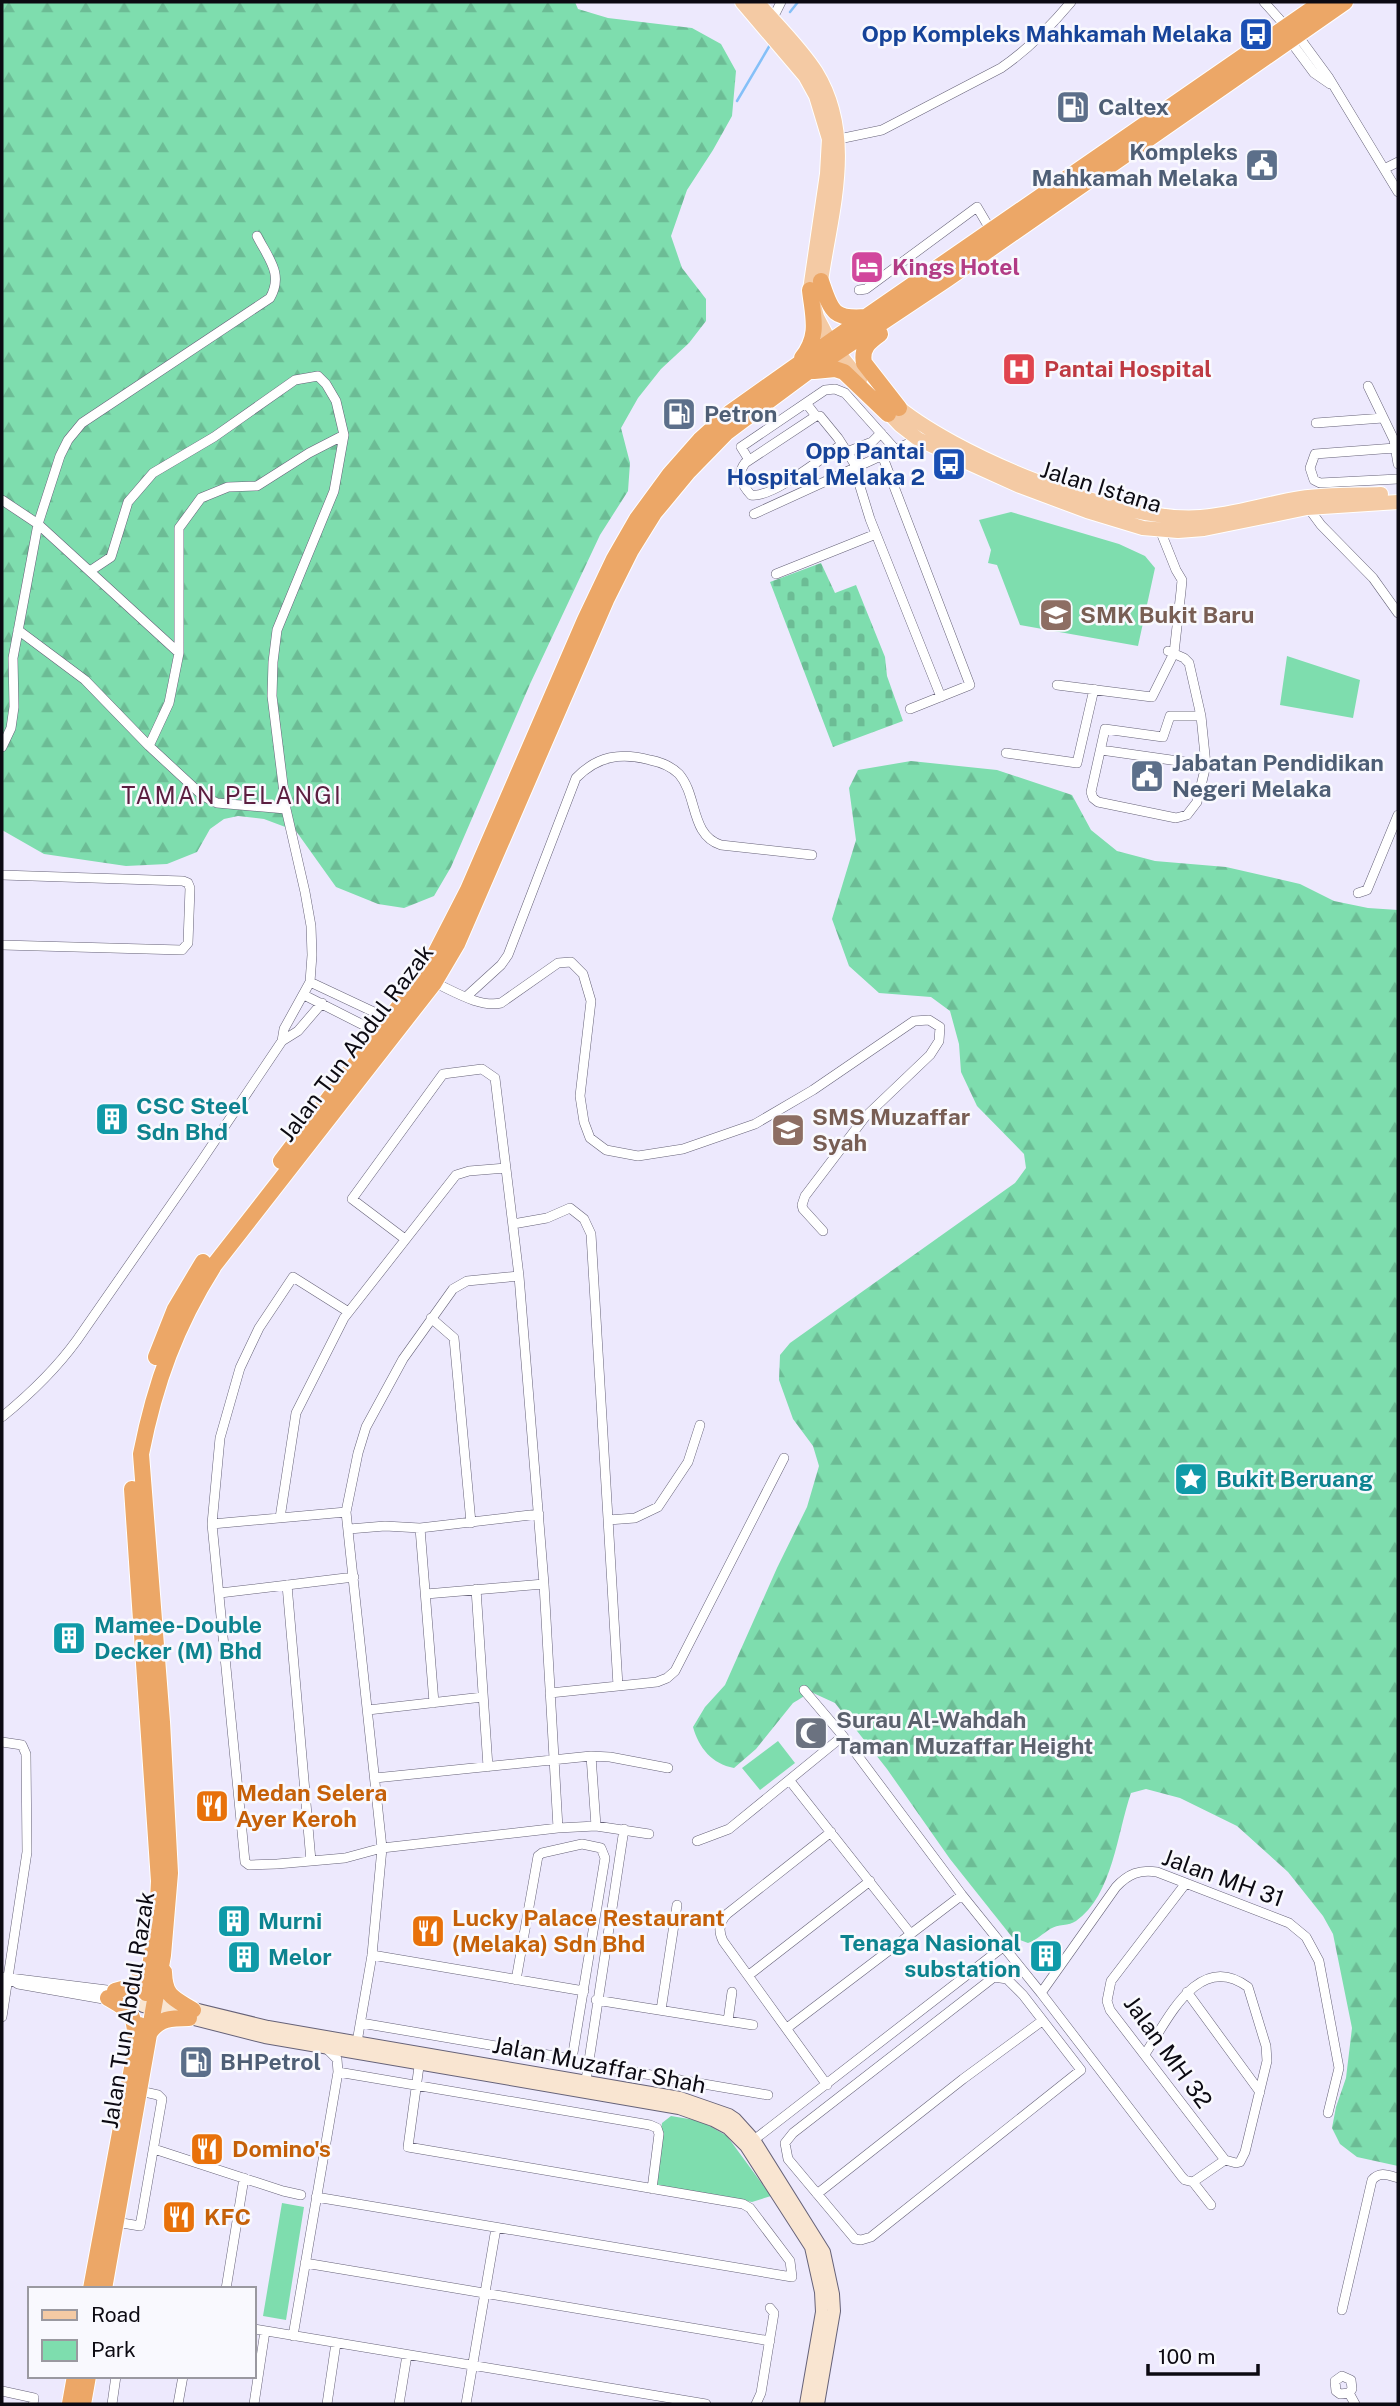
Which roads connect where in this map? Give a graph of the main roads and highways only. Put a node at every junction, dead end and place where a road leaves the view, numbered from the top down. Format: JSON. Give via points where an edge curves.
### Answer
{"nodes":[{"id":1,"x":742,"y":2,"type":"edge"},
{"id":2,"x":757,"y":2,"type":"edge"},
{"id":3,"x":1322,"y":2,"type":"edge"},
{"id":4,"x":1345,"y":2,"type":"edge"},
{"id":5,"x":1288,"y":30,"type":"junction"},
{"id":6,"x":947,"y":279,"type":"junction"},
{"id":7,"x":815,"y":286,"type":"junction"},
{"id":8,"x":866,"y":317,"type":"junction"},
{"id":9,"x":837,"y":345,"type":"junction"},
{"id":10,"x":802,"y":369,"type":"junction"},
{"id":11,"x":894,"y":411,"type":"junction"},
{"id":12,"x":1398,"y":493,"type":"edge"},
{"id":13,"x":1398,"y":502,"type":"edge"},
{"id":14,"x":1306,"y":503,"type":"junction"},
{"id":15,"x":1108,"y":505,"type":"junction"},
{"id":16,"x":1221,"y":513,"type":"junction"},
{"id":17,"x":1160,"y":530,"type":"junction"},
{"id":18,"x":157,"y":1959,"type":"junction"},
{"id":19,"x":149,"y":2003,"type":"junction"},
{"id":20,"x":191,"y":2014,"type":"junction"},
{"id":21,"x":148,"y":2036,"type":"junction"},
{"id":22,"x":356,"y":2047,"type":"junction"},
{"id":23,"x":135,"y":2051,"type":"junction"},
{"id":24,"x":750,"y":2143,"type":"junction"},
{"id":25,"x":92,"y":2287,"type":"edge"},
{"id":26,"x":104,"y":2287,"type":"edge"},
{"id":27,"x":75,"y":2378,"type":"edge"},
{"id":28,"x":88,"y":2378,"type":"edge"},
{"id":29,"x":70,"y":2404,"type":"edge"},
{"id":30,"x":83,"y":2404,"type":"edge"},
{"id":31,"x":806,"y":2404,"type":"edge"},
{"id":32,"x":818,"y":2404,"type":"edge"}],
"edges":[{"from":1,"to":7,"type":"main road","via":[[805,76],[829,139]]},
{"from":2,"to":7,"type":"main road","via":[[815,69],[827,92],[839,139],[839,175]]},
{"from":3,"to":5,"type":"highway","name":"Jalan Tun Abdul Razak"},
{"from":4,"to":5,"type":"highway","name":"Jalan Tun Abdul Razak"},
{"from":5,"to":6,"type":"highway","name":"Jalan Tun Abdul Razak"},
{"from":5,"to":8,"type":"highway","name":"Jalan Tun Abdul Razak"},
{"from":6,"to":9,"type":"highway","name":"Jalan Tun Abdul Razak"},
{"from":6,"to":11,"type":"highway","via":[[864,348],[864,363]]},
{"from":7,"to":8,"type":"highway","via":[[836,314]]},
{"from":7,"to":9,"type":"main road","name":"Jalan Istana","via":[[817,317]]},
{"from":7,"to":10,"type":"highway","via":[[814,336]]},
{"from":8,"to":9,"type":"highway","name":"Jalan Tun Abdul Razak"},
{"from":9,"to":10,"type":"highway","name":"Jalan Tun Abdul Razak"},
{"from":9,"to":11,"type":"main road","name":"Jalan Istana"},
{"from":10,"to":11,"type":"highway","via":[[844,372]]},
{"from":10,"to":18,"type":"highway","name":"Jalan Tun Abdul Razak","via":[[727,432],[654,513],[606,600],[457,944],[215,1264],[178,1327],[149,1414],[141,1454],[170,1873]]},
{"from":11,"to":15,"type":"main road","name":"Jalan Istana","via":[[974,453]]},
{"from":11,"to":17,"type":"main road","name":"Jalan Istana","via":[[918,439],[1020,486],[1115,520]]},
{"from":12,"to":14,"type":"main road","name":"Jalan Istana"},
{"from":13,"to":14,"type":"main road","name":"Jalan Istana"},
{"from":14,"to":16,"type":"main road","name":"Jalan Istana"},
{"from":14,"to":17,"type":"main road","name":"Jalan Istana","via":[[1204,529]]},
{"from":15,"to":16,"type":"main road","name":"Jalan Istana","via":[[1181,517]]},
{"from":15,"to":17,"type":"main road","via":[[1153,521]]},
{"from":16,"to":17,"type":"main road","via":[[1171,523]]},
{"from":18,"to":19,"type":"highway","name":"Jalan Tun Abdul Razak"},
{"from":18,"to":20,"type":"highway","via":[[166,1990]]},
{"from":18,"to":23,"type":"highway","via":[[133,1986],[112,1995],[134,2018]]},
{"from":19,"to":20,"type":"main road","name":"Jalan Muzaffar Shah"},
{"from":19,"to":21,"type":"highway","name":"Jalan Tun Abdul Razak"},
{"from":19,"to":23,"type":"highway","name":"Jalan Tun Abdul Razak"},
{"from":20,"to":21,"type":"highway","via":[[159,2022]]},
{"from":20,"to":22,"type":"main road","name":"Jalan Muzaffar Shah"},
{"from":20,"to":22,"type":"main road","name":"Jalan Muzaffar Shah","via":[[265,2037]]},
{"from":21,"to":26,"type":"highway","name":"Jalan Tun Abdul Razak"},
{"from":22,"to":24,"type":"main road","name":"Jalan Muzaffar Shah","via":[[585,2086],[679,2108],[729,2128]]},
{"from":23,"to":25,"type":"highway","name":"Jalan Tun Abdul Razak"},
{"from":24,"to":31,"type":"main road","name":"Jalan Muzaffar Shah","via":[[813,2253],[822,2312]]},
{"from":24,"to":32,"type":"main road","name":"Jalan Muzaffar Shah","via":[[824,2252],[834,2311]]},
{"from":27,"to":29,"type":"highway"},
{"from":28,"to":30,"type":"highway"}]}
